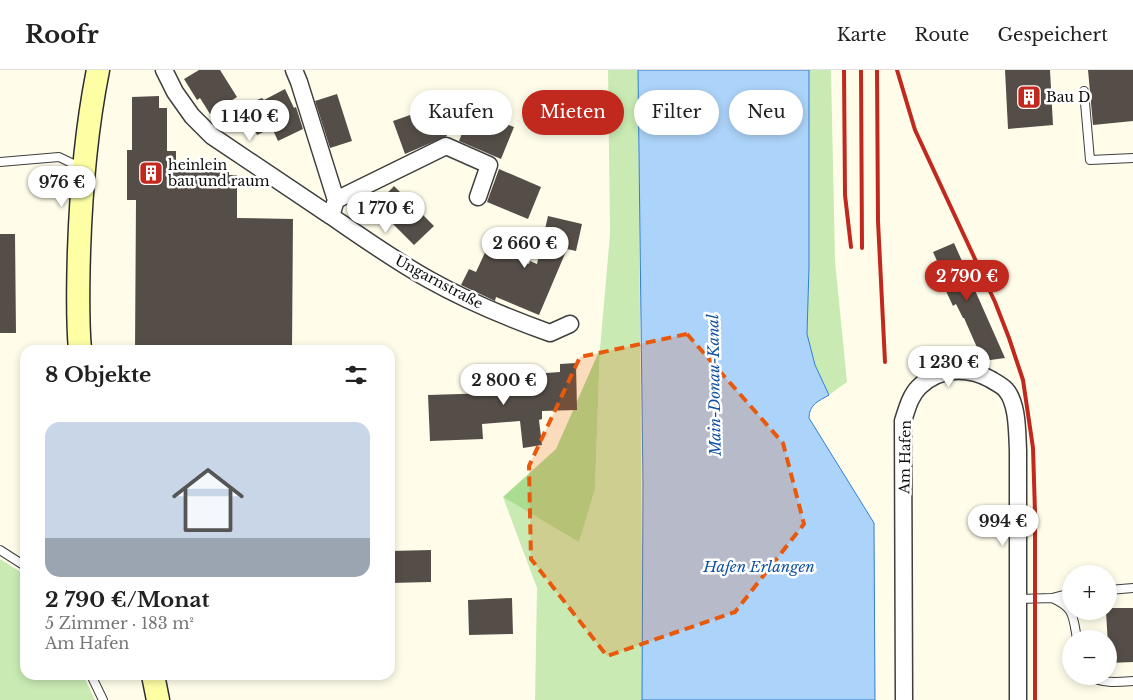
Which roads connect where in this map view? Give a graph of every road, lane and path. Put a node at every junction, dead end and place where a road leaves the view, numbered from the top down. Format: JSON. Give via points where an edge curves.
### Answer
{"nodes":[{"id":1,"x":98,"y":70,"type":"edge"},
{"id":2,"x":164,"y":70,"type":"edge"},
{"id":3,"x":294,"y":70,"type":"edge"},
{"id":4,"x":1084,"y":91,"type":"dead end"},
{"id":5,"x":1133,"y":158,"type":"edge"},
{"id":6,"x":0,"y":162,"type":"edge"},
{"id":7,"x":84,"y":168,"type":"junction"},
{"id":8,"x":478,"y":197,"type":"dead end"},
{"id":9,"x":336,"y":200,"type":"junction"},
{"id":10,"x":331,"y":216,"type":"junction"},
{"id":11,"x":570,"y":324,"type":"dead end"},
{"id":12,"x":80,"y":345,"type":"edge"},
{"id":13,"x":0,"y":550,"type":"edge"},
{"id":14,"x":20,"y":563,"type":"edge"},
{"id":15,"x":1133,"y":588,"type":"edge"},
{"id":16,"x":1117,"y":589,"type":"edge"},
{"id":17,"x":1062,"y":595,"type":"edge"},
{"id":18,"x":1052,"y":598,"type":"junction"},
{"id":19,"x":1018,"y":599,"type":"junction"},
{"id":20,"x":1075,"y":630,"type":"edge"},
{"id":21,"x":93,"y":680,"type":"edge"},
{"id":22,"x":153,"y":680,"type":"edge"},
{"id":23,"x":1117,"y":681,"type":"edge"},
{"id":24,"x":1133,"y":682,"type":"edge"},
{"id":25,"x":103,"y":700,"type":"edge"},
{"id":26,"x":158,"y":700,"type":"edge"},
{"id":27,"x":904,"y":700,"type":"edge"},
{"id":28,"x":1018,"y":700,"type":"edge"}],
"edges":[{"from":1,"to":7,"type":"street"},
{"from":2,"to":10,"type":"street","name":"Ungarnstraße","via":[[192,116],[212,136]]},
{"from":3,"to":9,"type":"street"},
{"from":4,"to":5,"type":"lane","via":[[1090,160]]},
{"from":6,"to":7,"type":"lane","via":[[60,157]]},
{"from":7,"to":12,"type":"street","via":[[78,297]]},
{"from":8,"to":9,"type":"street","via":[[489,165],[446,146]]},
{"from":9,"to":10,"type":"street"},
{"from":10,"to":11,"type":"street","name":"Ungarnstraße","via":[[394,259],[474,303],[550,333]]},
{"from":13,"to":14,"type":"lane"},
{"from":15,"to":16,"type":"lane"},
{"from":17,"to":18,"type":"lane"},
{"from":18,"to":19,"type":"lane"},
{"from":18,"to":20,"type":"lane","via":[[1064,603],[1072,612]]},
{"from":19,"to":27,"type":"street","name":"Am Hafen","via":[[1018,450],[1013,404],[1006,390],[979,373],[965,370],[935,376],[919,386],[903,421]]},
{"from":19,"to":28,"type":"street","name":"Am Hafen"},
{"from":21,"to":25,"type":"lane"},
{"from":22,"to":26,"type":"street"},
{"from":23,"to":24,"type":"lane"}]}
